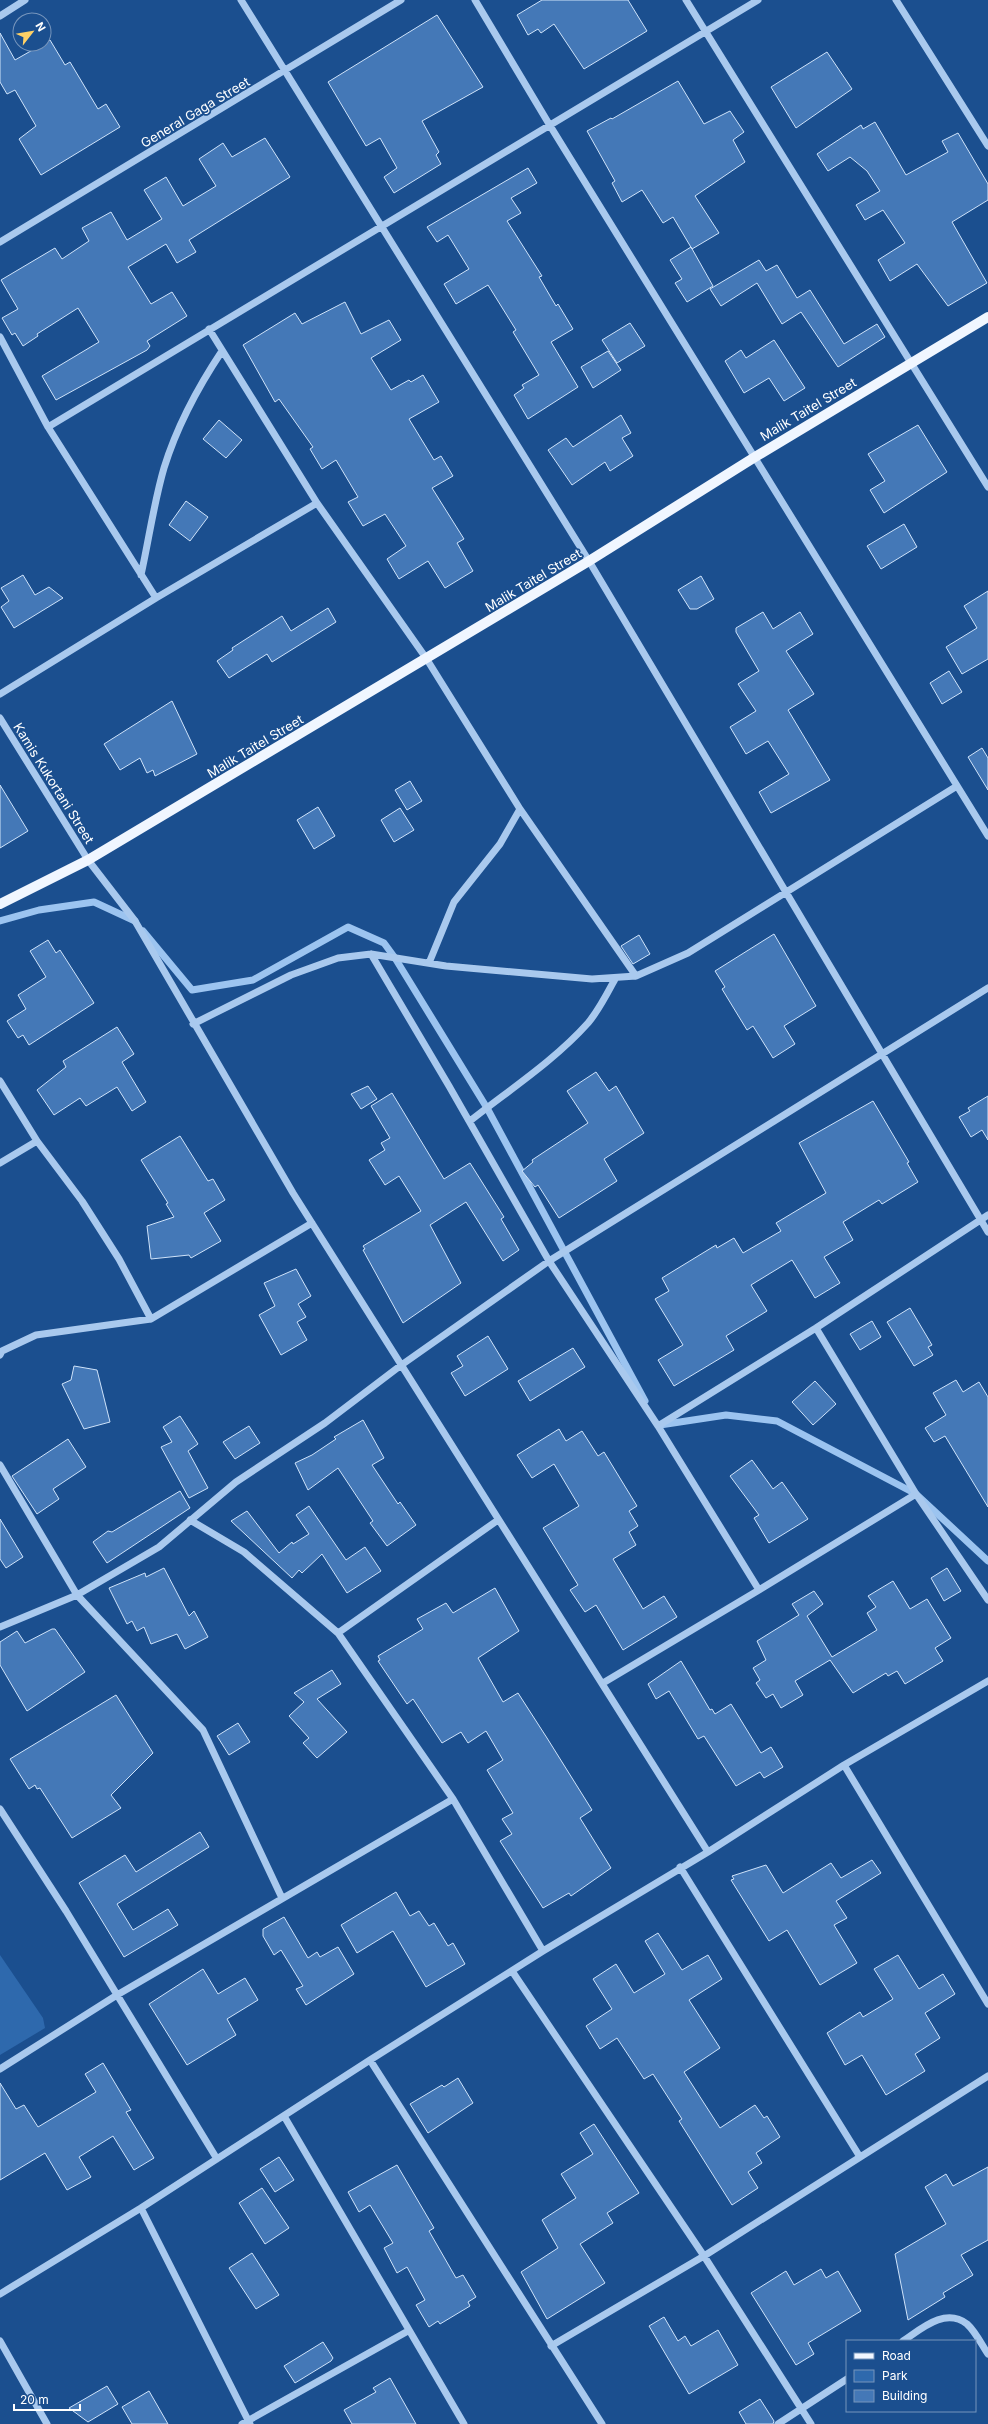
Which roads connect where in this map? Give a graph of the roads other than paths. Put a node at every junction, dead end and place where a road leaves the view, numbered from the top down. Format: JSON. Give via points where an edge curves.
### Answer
{"nodes":[{"id":1,"x":25,"y":0,"type":"edge"},
{"id":2,"x":241,"y":0,"type":"edge"},
{"id":3,"x":401,"y":0,"type":"edge"},
{"id":4,"x":475,"y":0,"type":"edge"},
{"id":5,"x":686,"y":0,"type":"edge"},
{"id":6,"x":758,"y":0,"type":"edge"},
{"id":7,"x":896,"y":0,"type":"edge"},
{"id":8,"x":16,"y":2,"type":"edge"},
{"id":9,"x":0,"y":16,"type":"edge"},
{"id":10,"x":705,"y":31,"type":"junction"},
{"id":11,"x":286,"y":71,"type":"junction"},
{"id":12,"x":549,"y":124,"type":"junction"},
{"id":13,"x":988,"y":146,"type":"edge"},
{"id":14,"x":382,"y":227,"type":"junction"},
{"id":15,"x":0,"y":242,"type":"edge"},
{"id":16,"x":988,"y":317,"type":"edge"},
{"id":17,"x":209,"y":329,"type":"junction"},
{"id":18,"x":0,"y":337,"type":"edge"},
{"id":19,"x":222,"y":351,"type":"junction"},
{"id":20,"x":910,"y":363,"type":"junction"},
{"id":21,"x":48,"y":427,"type":"junction"},
{"id":22,"x":754,"y":457,"type":"junction"},
{"id":23,"x":988,"y":487,"type":"edge"},
{"id":24,"x":317,"y":502,"type":"junction"},
{"id":25,"x":589,"y":561,"type":"junction"},
{"id":26,"x":141,"y":575,"type":"junction"},
{"id":27,"x":156,"y":598,"type":"junction"},
{"id":28,"x":426,"y":658,"type":"junction"},
{"id":29,"x":0,"y":694,"type":"edge"},
{"id":30,"x":0,"y":718,"type":"edge"},
{"id":31,"x":957,"y":786,"type":"junction"},
{"id":32,"x":520,"y":810,"type":"junction"},
{"id":33,"x":988,"y":836,"type":"edge"},
{"id":34,"x":88,"y":860,"type":"junction"},
{"id":35,"x":787,"y":891,"type":"junction"},
{"id":36,"x":0,"y":904,"type":"edge"},
{"id":37,"x":371,"y":954,"type":"junction"},
{"id":38,"x":429,"y":963,"type":"junction"},
{"id":39,"x":636,"y":976,"type":"junction"},
{"id":40,"x":615,"y":979,"type":"junction"},
{"id":41,"x":988,"y":988,"type":"edge"},
{"id":42,"x":193,"y":1024,"type":"junction"},
{"id":43,"x":883,"y":1055,"type":"junction"},
{"id":44,"x":0,"y":1081,"type":"edge"},
{"id":45,"x":470,"y":1121,"type":"junction"},
{"id":46,"x":37,"y":1141,"type":"junction"},
{"id":47,"x":0,"y":1163,"type":"edge"},
{"id":48,"x":988,"y":1215,"type":"edge"},
{"id":49,"x":980,"y":1220,"type":"junction"},
{"id":50,"x":312,"y":1223,"type":"junction"},
{"id":51,"x":988,"y":1232,"type":"edge"},
{"id":52,"x":549,"y":1261,"type":"junction"},
{"id":53,"x":151,"y":1319,"type":"junction"},
{"id":54,"x":816,"y":1328,"type":"junction"},
{"id":55,"x":0,"y":1355,"type":"edge"},
{"id":56,"x":400,"y":1366,"type":"junction"},
{"id":57,"x":658,"y":1426,"type":"junction"},
{"id":58,"x":0,"y":1465,"type":"edge"},
{"id":59,"x":916,"y":1494,"type":"junction"},
{"id":60,"x":190,"y":1520,"type":"junction"},
{"id":61,"x":498,"y":1520,"type":"junction"},
{"id":62,"x":759,"y":1590,"type":"junction"},
{"id":63,"x":77,"y":1595,"type":"junction"},
{"id":64,"x":988,"y":1600,"type":"edge"},
{"id":65,"x":0,"y":1627,"type":"edge"},
{"id":66,"x":338,"y":1634,"type":"junction"},
{"id":67,"x":988,"y":1680,"type":"edge"},
{"id":68,"x":603,"y":1683,"type":"junction"},
{"id":69,"x":844,"y":1766,"type":"junction"},
{"id":70,"x":453,"y":1799,"type":"junction"},
{"id":71,"x":0,"y":1809,"type":"edge"},
{"id":72,"x":708,"y":1852,"type":"junction"},
{"id":73,"x":680,"y":1867,"type":"junction"},
{"id":74,"x":282,"y":1898,"type":"junction"},
{"id":75,"x":543,"y":1951,"type":"junction"},
{"id":76,"x":512,"y":1972,"type":"junction"},
{"id":77,"x":117,"y":1995,"type":"junction"},
{"id":78,"x":988,"y":2004,"type":"edge"},
{"id":79,"x":370,"y":2060,"type":"junction"},
{"id":80,"x":0,"y":2070,"type":"edge"},
{"id":81,"x":988,"y":2076,"type":"edge"},
{"id":82,"x":284,"y":2116,"type":"junction"},
{"id":83,"x":860,"y":2157,"type":"junction"},
{"id":84,"x":217,"y":2158,"type":"junction"},
{"id":85,"x":141,"y":2208,"type":"junction"},
{"id":86,"x":704,"y":2256,"type":"junction"},
{"id":87,"x":0,"y":2294,"type":"edge"},
{"id":88,"x":408,"y":2331,"type":"junction"},
{"id":89,"x":904,"y":2340,"type":"edge"},
{"id":90,"x":0,"y":2341,"type":"edge"},
{"id":91,"x":552,"y":2346,"type":"junction"},
{"id":92,"x":988,"y":2354,"type":"edge"},
{"id":93,"x":846,"y":2380,"type":"edge"},
{"id":94,"x":802,"y":2410,"type":"junction"},
{"id":95,"x":247,"y":2423,"type":"edge"},
{"id":96,"x":47,"y":2424,"type":"edge"},
{"id":97,"x":464,"y":2424,"type":"edge"},
{"id":98,"x":602,"y":2424,"type":"edge"},
{"id":99,"x":778,"y":2424,"type":"edge"},
{"id":100,"x":811,"y":2424,"type":"edge"}],
"edges":[{"from":1,"to":8,"type":"street"},
{"from":2,"to":11,"type":"street"},
{"from":3,"to":11,"type":"street","name":"General Gaga Street"},
{"from":4,"to":12,"type":"street"},
{"from":5,"to":10,"type":"street"},
{"from":6,"to":10,"type":"street"},
{"from":7,"to":13,"type":"street"},
{"from":8,"to":9,"type":"street"},
{"from":10,"to":12,"type":"street"},
{"from":10,"to":20,"type":"street"},
{"from":11,"to":14,"type":"street"},
{"from":11,"to":15,"type":"street","name":"General Gaga Street"},
{"from":12,"to":14,"type":"street"},
{"from":12,"to":22,"type":"street"},
{"from":14,"to":17,"type":"street"},
{"from":14,"to":25,"type":"street"},
{"from":16,"to":20,"type":"main road","name":"Malik Taitel Street"},
{"from":17,"to":19,"type":"street"},
{"from":17,"to":21,"type":"street"},
{"from":18,"to":21,"type":"street"},
{"from":19,"to":24,"type":"street"},
{"from":19,"to":26,"type":"street","via":[[204,377],[182,421],[164,468]]},
{"from":20,"to":22,"type":"main road","name":"Malik Taitel Street"},
{"from":20,"to":23,"type":"street"},
{"from":21,"to":26,"type":"street"},
{"from":22,"to":25,"type":"main road","name":"Malik Taitel Street"},
{"from":22,"to":31,"type":"street"},
{"from":24,"to":27,"type":"street"},
{"from":24,"to":28,"type":"street"},
{"from":25,"to":28,"type":"main road","name":"Malik Taitel Street"},
{"from":25,"to":35,"type":"street"},
{"from":26,"to":27,"type":"street"},
{"from":27,"to":29,"type":"street"},
{"from":28,"to":32,"type":"street"},
{"from":28,"to":34,"type":"main road","name":"Malik Taitel Street"},
{"from":30,"to":34,"type":"street","name":"Kamis Kukortani Street"},
{"from":31,"to":33,"type":"street"},
{"from":31,"to":35,"type":"street"},
{"from":32,"to":38,"type":"street","via":[[500,844],[454,902]]},
{"from":32,"to":39,"type":"street"},
{"from":34,"to":36,"type":"main road","name":"Malik Taitel Street"},
{"from":34,"to":42,"type":"street","name":"Kamis Kukortani Street","via":[[135,921]]},
{"from":35,"to":39,"type":"street","via":[[688,953]]},
{"from":35,"to":43,"type":"street"},
{"from":37,"to":38,"type":"street"},
{"from":37,"to":42,"type":"street","via":[[338,958],[291,975]]},
{"from":37,"to":45,"type":"street"},
{"from":38,"to":40,"type":"street"},
{"from":39,"to":40,"type":"street"},
{"from":40,"to":45,"type":"street","via":[[588,1023],[550,1058]]},
{"from":41,"to":43,"type":"street"},
{"from":42,"to":50,"type":"street","name":"Kamis Kukortani Street"},
{"from":43,"to":49,"type":"street"},
{"from":43,"to":52,"type":"street"},
{"from":44,"to":46,"type":"street"},
{"from":45,"to":52,"type":"street"},
{"from":46,"to":47,"type":"street"},
{"from":46,"to":53,"type":"street","via":[[82,1201],[119,1259]]},
{"from":48,"to":49,"type":"street"},
{"from":49,"to":51,"type":"street"},
{"from":49,"to":54,"type":"street"},
{"from":50,"to":53,"type":"street"},
{"from":50,"to":56,"type":"street","name":"Kamis Kukortani Street"},
{"from":52,"to":56,"type":"street"},
{"from":52,"to":57,"type":"street"},
{"from":53,"to":55,"type":"street","via":[[36,1335],[2,1351]]},
{"from":54,"to":57,"type":"street"},
{"from":54,"to":59,"type":"street"},
{"from":56,"to":60,"type":"street","via":[[325,1423],[236,1482]]},
{"from":56,"to":61,"type":"street","name":"Kamis Kukortani Street"},
{"from":57,"to":62,"type":"street"},
{"from":58,"to":63,"type":"street"},
{"from":59,"to":62,"type":"street"},
{"from":59,"to":64,"type":"street"},
{"from":60,"to":63,"type":"street","via":[[159,1547]]},
{"from":60,"to":66,"type":"street","via":[[244,1552]]},
{"from":61,"to":66,"type":"street"},
{"from":61,"to":68,"type":"street","name":"Kamis Kukortani Street"},
{"from":62,"to":68,"type":"street"},
{"from":63,"to":65,"type":"street"},
{"from":63,"to":74,"type":"street","via":[[203,1730]]},
{"from":66,"to":70,"type":"street"},
{"from":67,"to":69,"type":"street"},
{"from":68,"to":72,"type":"street","name":"Kamis Kukortani Street"},
{"from":69,"to":72,"type":"street"},
{"from":69,"to":78,"type":"street"},
{"from":70,"to":74,"type":"street"},
{"from":70,"to":75,"type":"street"},
{"from":71,"to":77,"type":"street"},
{"from":72,"to":73,"type":"street"},
{"from":73,"to":75,"type":"street"},
{"from":73,"to":83,"type":"street"},
{"from":74,"to":77,"type":"street"},
{"from":75,"to":76,"type":"street"},
{"from":76,"to":79,"type":"street"},
{"from":76,"to":86,"type":"street"},
{"from":77,"to":80,"type":"street"},
{"from":77,"to":84,"type":"street"},
{"from":79,"to":82,"type":"street"},
{"from":79,"to":91,"type":"street"},
{"from":81,"to":83,"type":"street"},
{"from":82,"to":84,"type":"street"},
{"from":82,"to":88,"type":"street"},
{"from":83,"to":86,"type":"street"},
{"from":84,"to":85,"type":"street"},
{"from":85,"to":87,"type":"street"},
{"from":85,"to":95,"type":"street"},
{"from":86,"to":91,"type":"street"},
{"from":86,"to":94,"type":"street"},
{"from":88,"to":95,"type":"street"},
{"from":88,"to":97,"type":"street"},
{"from":89,"to":92,"type":"street","via":[[928,2324],[951,2317],[968,2325]]},
{"from":90,"to":96,"type":"street"},
{"from":91,"to":98,"type":"street"},
{"from":93,"to":94,"type":"street"},
{"from":94,"to":99,"type":"street"},
{"from":94,"to":100,"type":"street"}]}
